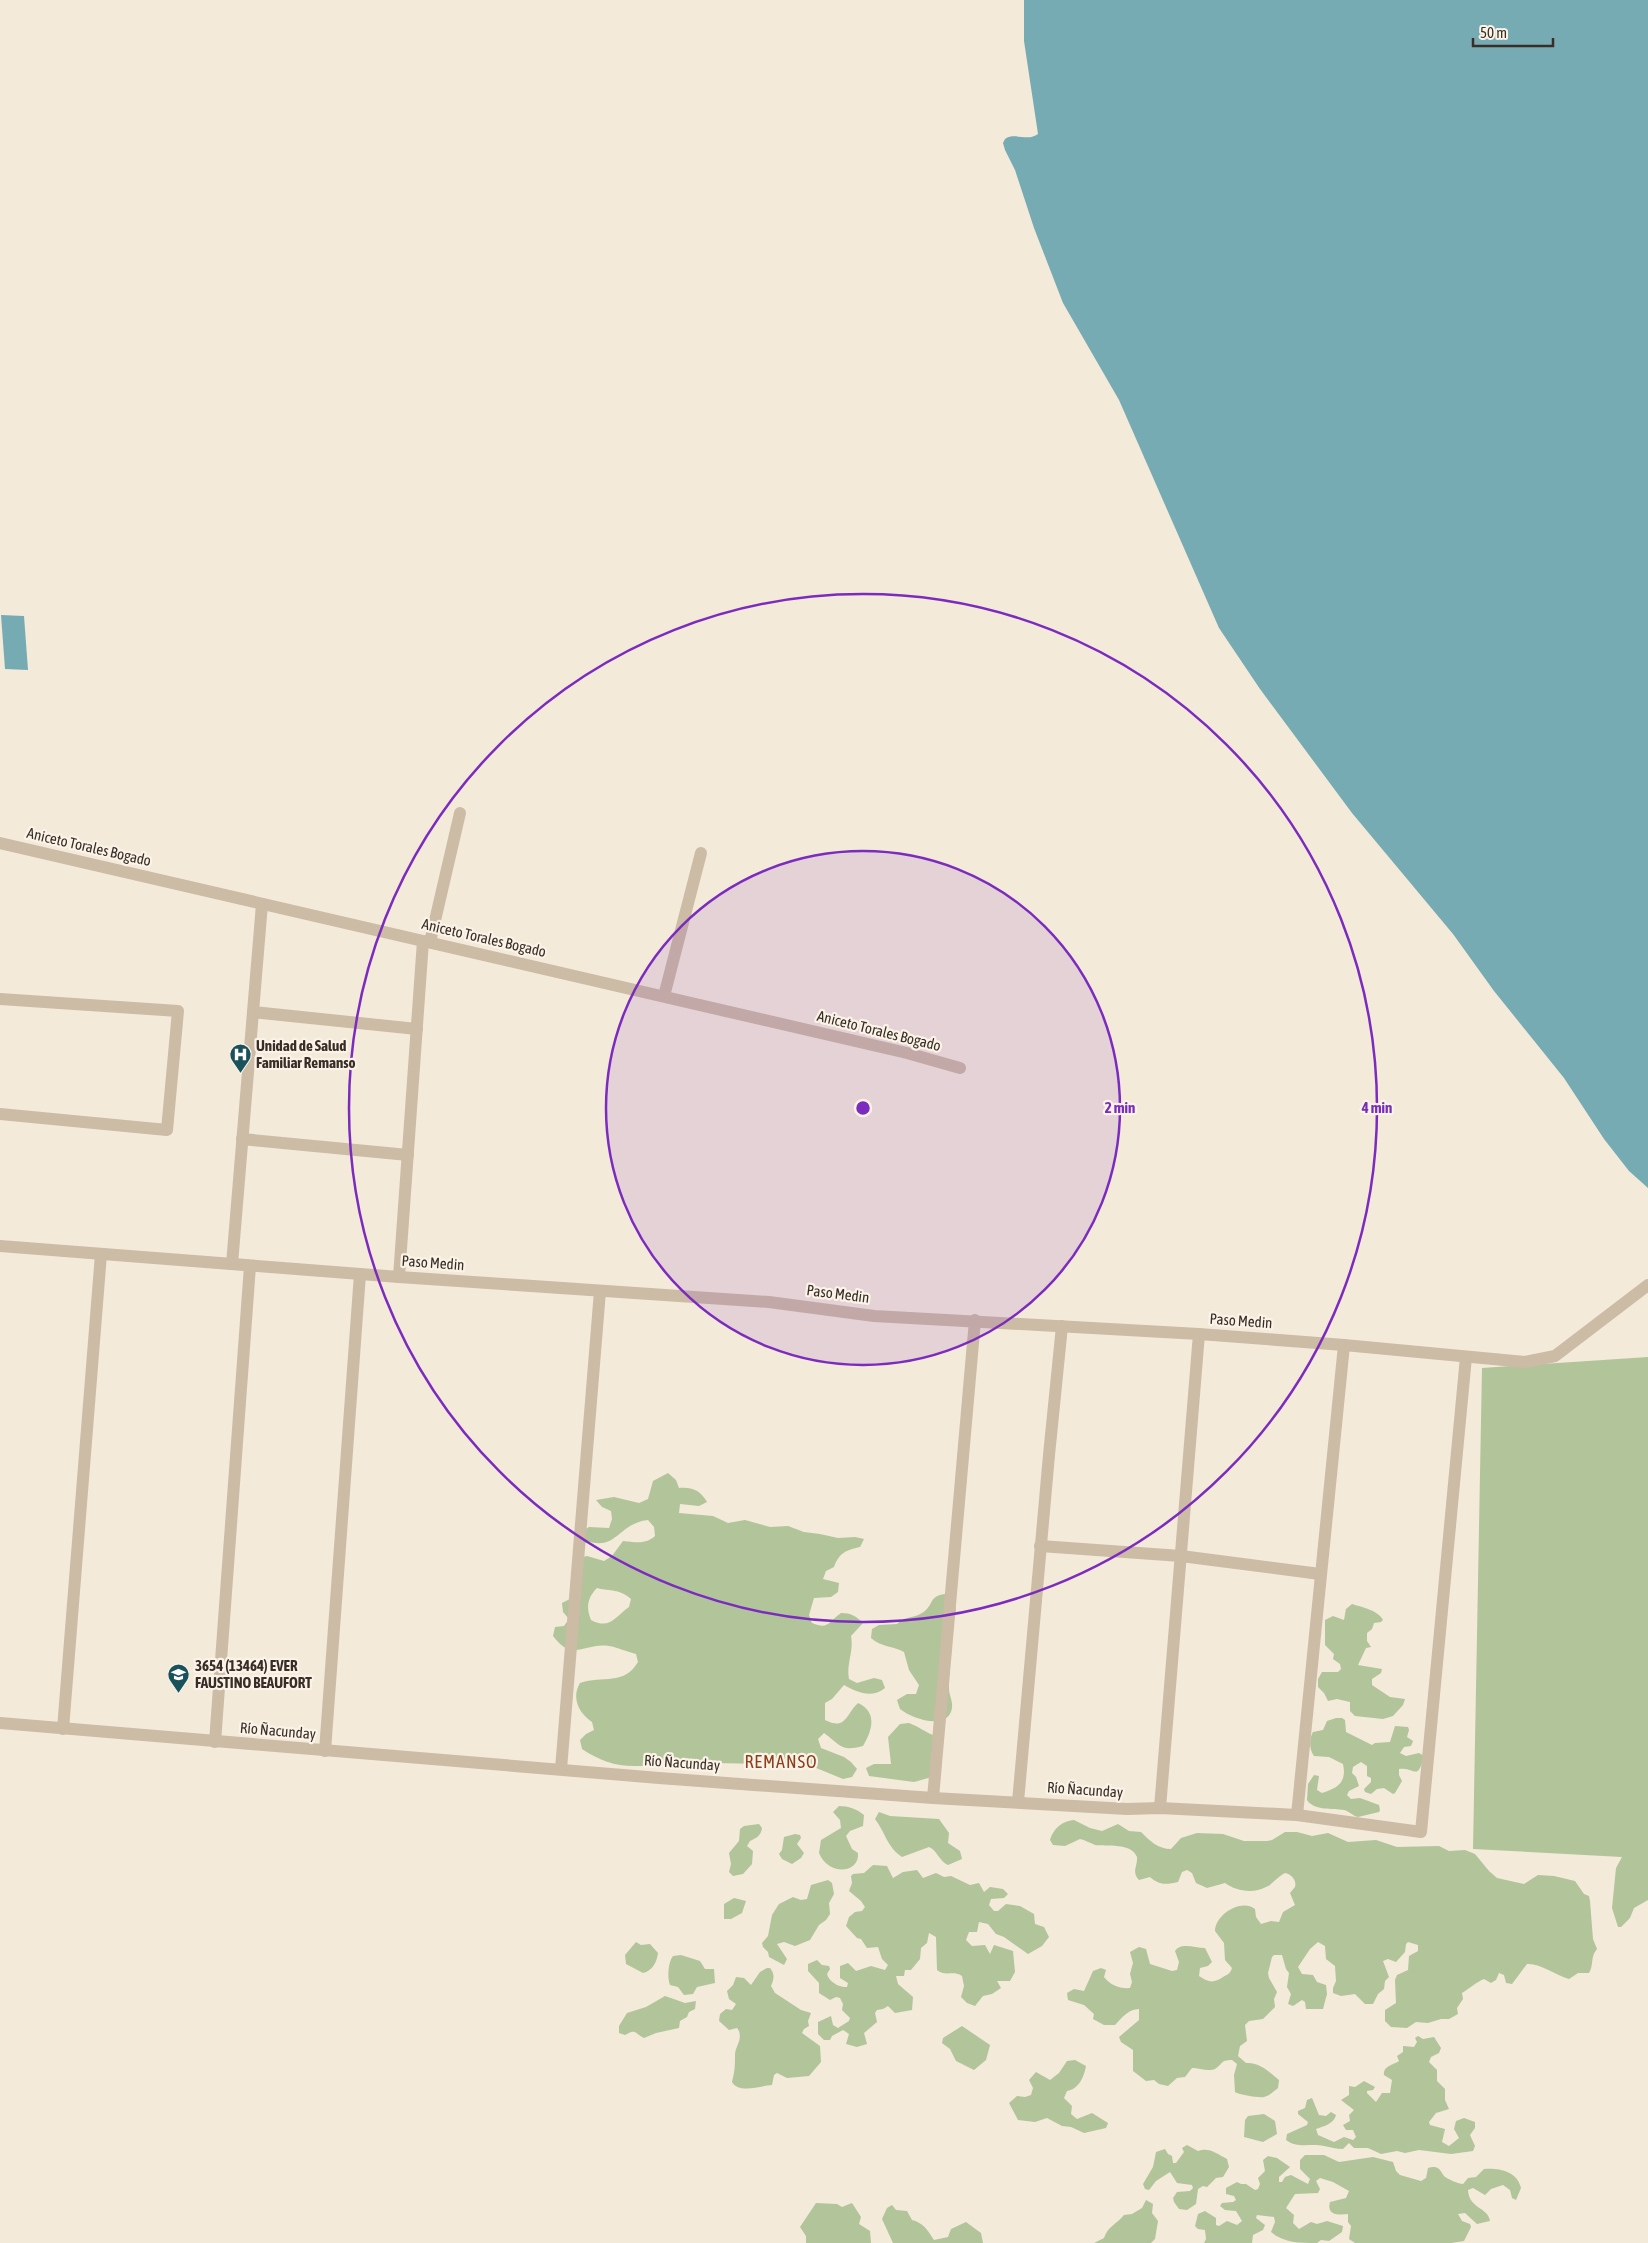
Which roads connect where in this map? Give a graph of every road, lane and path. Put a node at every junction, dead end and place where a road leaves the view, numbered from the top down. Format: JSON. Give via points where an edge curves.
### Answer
{"nodes":[{"id":1,"x":460,"y":813,"type":"dead end"},
{"id":2,"x":0,"y":843,"type":"edge"},
{"id":3,"x":701,"y":853,"type":"dead end"},
{"id":4,"x":262,"y":904,"type":"junction"},
{"id":5,"x":426,"y":941,"type":"junction"},
{"id":6,"x":664,"y":996,"type":"junction"},
{"id":7,"x":0,"y":999,"type":"edge"},
{"id":8,"x":253,"y":1012,"type":"junction"},
{"id":9,"x":417,"y":1030,"type":"junction"},
{"id":10,"x":960,"y":1068,"type":"dead end"},
{"id":11,"x":0,"y":1114,"type":"edge"},
{"id":12,"x":242,"y":1139,"type":"junction"},
{"id":13,"x":408,"y":1155,"type":"junction"},
{"id":14,"x":0,"y":1246,"type":"edge"},
{"id":15,"x":101,"y":1254,"type":"junction"},
{"id":16,"x":232,"y":1264,"type":"junction"},
{"id":17,"x":250,"y":1266,"type":"junction"},
{"id":18,"x":360,"y":1274,"type":"junction"},
{"id":19,"x":399,"y":1277,"type":"junction"},
{"id":20,"x":1648,"y":1285,"type":"edge"},
{"id":21,"x":600,"y":1291,"type":"junction"},
{"id":22,"x":975,"y":1320,"type":"junction"},
{"id":23,"x":1062,"y":1326,"type":"junction"},
{"id":24,"x":1198,"y":1334,"type":"junction"},
{"id":25,"x":1344,"y":1345,"type":"junction"},
{"id":26,"x":1466,"y":1357,"type":"junction"},
{"id":27,"x":1040,"y":1546,"type":"junction"},
{"id":28,"x":1180,"y":1556,"type":"junction"},
{"id":29,"x":1320,"y":1574,"type":"junction"},
{"id":30,"x":0,"y":1724,"type":"edge"},
{"id":31,"x":63,"y":1729,"type":"junction"},
{"id":32,"x":215,"y":1742,"type":"junction"},
{"id":33,"x":325,"y":1751,"type":"junction"},
{"id":34,"x":561,"y":1769,"type":"junction"},
{"id":35,"x":933,"y":1798,"type":"junction"},
{"id":36,"x":1018,"y":1802,"type":"junction"},
{"id":37,"x":1160,"y":1808,"type":"junction"},
{"id":38,"x":1297,"y":1816,"type":"junction"}],
"edges":[{"from":1,"to":5,"type":"street"},
{"from":2,"to":4,"type":"street","name":"Aniceto Torales Bogado"},
{"from":3,"to":6,"type":"street"},
{"from":4,"to":5,"type":"street","name":"Aniceto Torales Bogado"},
{"from":4,"to":8,"type":"street"},
{"from":5,"to":6,"type":"street","name":"Aniceto Torales Bogado"},
{"from":5,"to":9,"type":"street"},
{"from":6,"to":10,"type":"street","name":"Aniceto Torales Bogado"},
{"from":7,"to":11,"type":"street","via":[[178,1010],[167,1130]]},
{"from":8,"to":9,"type":"street"},
{"from":8,"to":12,"type":"street"},
{"from":9,"to":13,"type":"street"},
{"from":12,"to":13,"type":"street"},
{"from":12,"to":16,"type":"street"},
{"from":13,"to":19,"type":"street"},
{"from":14,"to":15,"type":"street","name":"Paso Medin"},
{"from":15,"to":16,"type":"street","name":"Paso Medin"},
{"from":15,"to":31,"type":"street"},
{"from":16,"to":17,"type":"street","name":"Paso Medin"},
{"from":17,"to":18,"type":"street","name":"Paso Medin"},
{"from":17,"to":32,"type":"street"},
{"from":18,"to":19,"type":"street","name":"Paso Medin"},
{"from":18,"to":33,"type":"street"},
{"from":19,"to":21,"type":"street","name":"Paso Medin"},
{"from":20,"to":26,"type":"street","name":"Paso Medin","via":[[1555,1356],[1525,1362]]},
{"from":21,"to":22,"type":"street","name":"Paso Medin","via":[[770,1302],[874,1316]]},
{"from":21,"to":34,"type":"street"},
{"from":22,"to":23,"type":"street","name":"Paso Medin"},
{"from":22,"to":35,"type":"street"},
{"from":23,"to":24,"type":"street","name":"Paso Medin"},
{"from":23,"to":27,"type":"street"},
{"from":24,"to":25,"type":"street","name":"Paso Medin"},
{"from":24,"to":28,"type":"street"},
{"from":25,"to":26,"type":"street","name":"Paso Medin"},
{"from":25,"to":29,"type":"street"},
{"from":26,"to":38,"type":"street","name":"Río Ñacunday","via":[[1421,1832]]},
{"from":27,"to":28,"type":"street"},
{"from":27,"to":36,"type":"street"},
{"from":28,"to":29,"type":"street"},
{"from":28,"to":37,"type":"street"},
{"from":29,"to":38,"type":"street"},
{"from":30,"to":31,"type":"street","name":"Río Ñacunday"},
{"from":31,"to":32,"type":"street","name":"Río Ñacunday"},
{"from":32,"to":33,"type":"street","name":"Río Ñacunday"},
{"from":33,"to":34,"type":"street","name":"Río Ñacunday"},
{"from":34,"to":35,"type":"street","name":"Río Ñacunday"},
{"from":35,"to":36,"type":"street","name":"Río Ñacunday"},
{"from":36,"to":37,"type":"street","name":"Río Ñacunday","via":[[1127,1810]]},
{"from":37,"to":38,"type":"street","name":"Río Ñacunday"}]}
